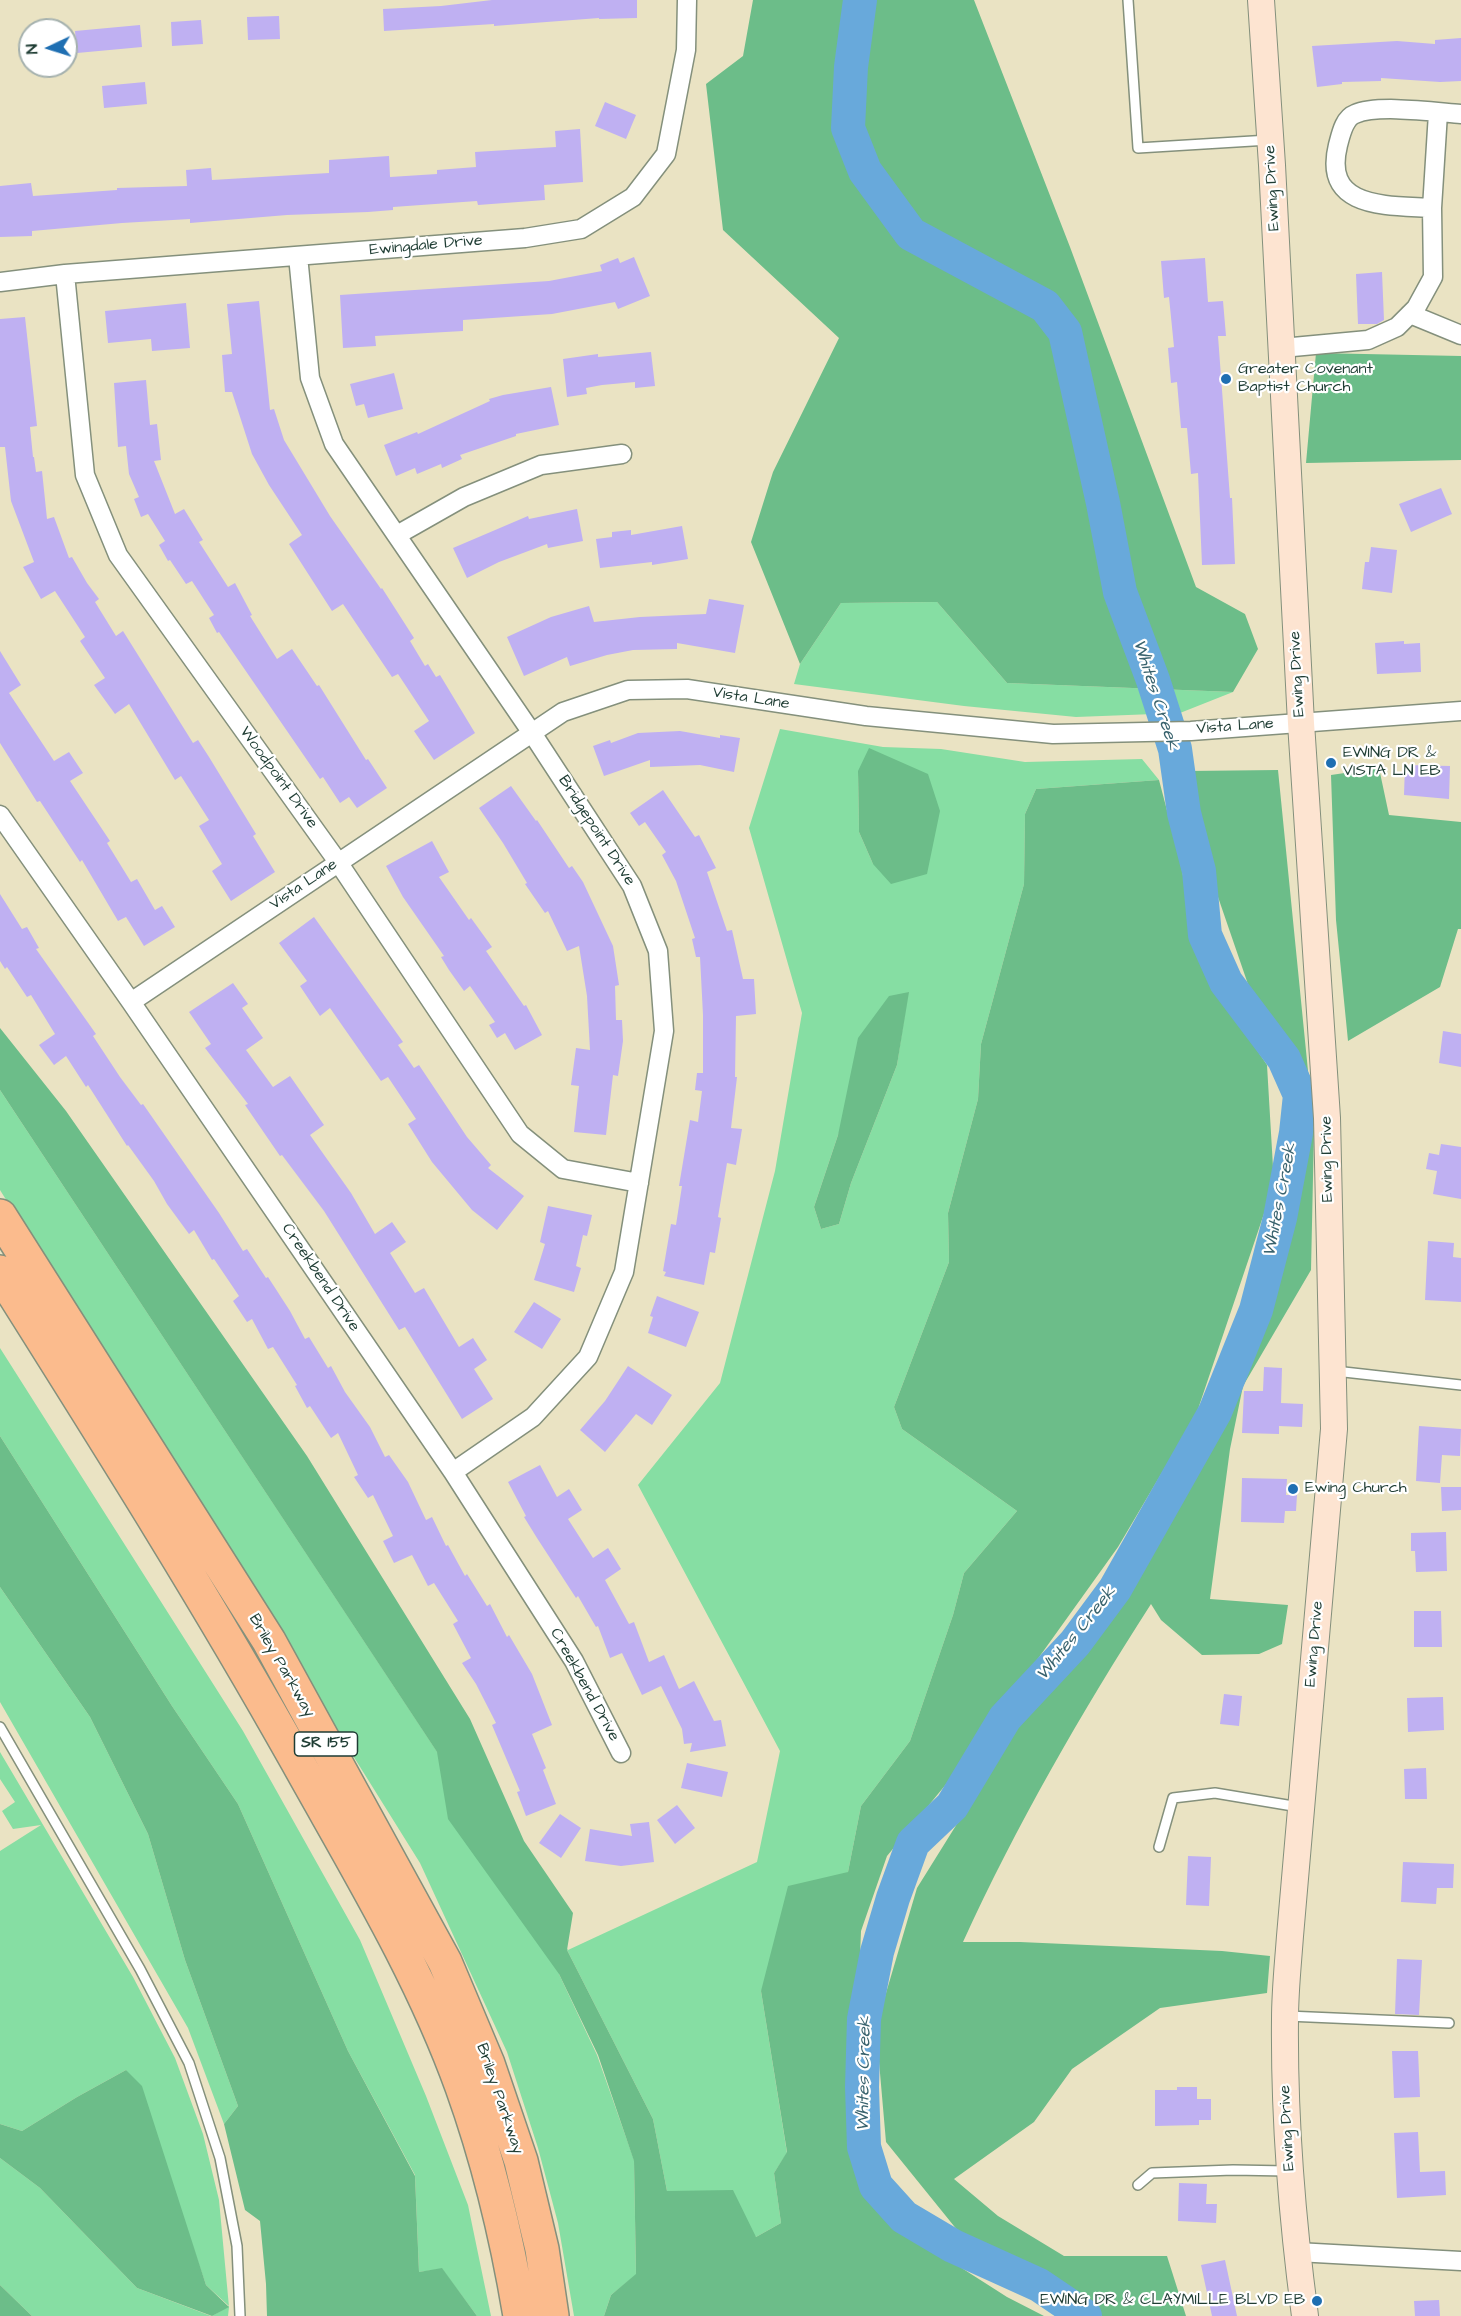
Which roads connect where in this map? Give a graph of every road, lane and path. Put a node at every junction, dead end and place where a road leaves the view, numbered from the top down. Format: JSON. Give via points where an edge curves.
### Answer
{"nodes":[{"id":1,"x":687,"y":0,"type":"edge"},
{"id":2,"x":1128,"y":0,"type":"edge"},
{"id":3,"x":1261,"y":0,"type":"edge"},
{"id":4,"x":1438,"y":112,"type":"junction"},
{"id":5,"x":1461,"y":114,"type":"edge"},
{"id":6,"x":1270,"y":140,"type":"junction"},
{"id":7,"x":1432,"y":208,"type":"junction"},
{"id":8,"x":298,"y":256,"type":"junction"},
{"id":9,"x":65,"y":273,"type":"junction"},
{"id":10,"x":0,"y":282,"type":"edge"},
{"id":11,"x":1410,"y":314,"type":"junction"},
{"id":12,"x":1461,"y":335,"type":"edge"},
{"id":13,"x":1282,"y":348,"type":"junction"},
{"id":14,"x":622,"y":454,"type":"dead end"},
{"id":15,"x":397,"y":536,"type":"junction"},
{"id":16,"x":1461,"y":711,"type":"edge"},
{"id":17,"x":1300,"y":723,"type":"junction"},
{"id":18,"x":532,"y":733,"type":"junction"},
{"id":19,"x":0,"y":815,"type":"edge"},
{"id":20,"x":338,"y":862,"type":"junction"},
{"id":21,"x":131,"y":1002,"type":"junction"},
{"id":22,"x":639,"y":1183,"type":"junction"},
{"id":23,"x":0,"y":1216,"type":"edge"},
{"id":24,"x":0,"y":1272,"type":"edge"},
{"id":25,"x":1333,"y":1371,"type":"junction"},
{"id":26,"x":1461,"y":1385,"type":"edge"},
{"id":27,"x":453,"y":1472,"type":"junction"},
{"id":28,"x":0,"y":1726,"type":"edge"},
{"id":29,"x":621,"y":1753,"type":"dead end"},
{"id":30,"x":1301,"y":1808,"type":"junction"},
{"id":31,"x":1159,"y":1847,"type":"dead end"},
{"id":32,"x":1285,"y":2016,"type":"junction"},
{"id":33,"x":1449,"y":2023,"type":"dead end"},
{"id":34,"x":1291,"y":2170,"type":"junction"},
{"id":35,"x":1138,"y":2185,"type":"dead end"},
{"id":36,"x":1297,"y":2252,"type":"junction"},
{"id":37,"x":1461,"y":2261,"type":"edge"},
{"id":38,"x":240,"y":2312,"type":"edge"},
{"id":39,"x":519,"y":2316,"type":"edge"},
{"id":40,"x":552,"y":2316,"type":"edge"},
{"id":41,"x":1305,"y":2316,"type":"edge"}],
"edges":[{"from":1,"to":8,"type":"street","name":"Ewingdale Drive","via":[[686,50],[666,154],[633,197],[581,230]]},
{"from":2,"to":6,"type":"lane","via":[[1138,148]]},
{"from":3,"to":6,"type":"street","name":"Ewing Drive"},
{"from":4,"to":5,"type":"street"},
{"from":4,"to":7,"type":"street"},
{"from":4,"to":7,"type":"street","via":[[1373,109],[1353,114],[1343,128],[1335,159],[1344,190],[1360,200]]},
{"from":6,"to":13,"type":"street","name":"Ewing Drive"},
{"from":7,"to":11,"type":"street","via":[[1433,276]]},
{"from":8,"to":9,"type":"street","name":"Ewingdale Drive"},
{"from":8,"to":15,"type":"street","name":"Bridgepoint Drive","via":[[310,378],[334,444]]},
{"from":9,"to":10,"type":"street","name":"Ewingdale Drive"},
{"from":9,"to":20,"type":"street","name":"Woodpoint Drive","via":[[85,475],[118,555]]},
{"from":11,"to":12,"type":"street"},
{"from":11,"to":13,"type":"street","via":[[1397,327],[1368,340]]},
{"from":13,"to":17,"type":"street","name":"Ewing Drive"},
{"from":14,"to":15,"type":"street","via":[[541,465],[464,497]]},
{"from":15,"to":18,"type":"street","name":"Bridgepoint Drive"},
{"from":16,"to":17,"type":"street","name":"Vista Lane"},
{"from":17,"to":18,"type":"street","name":"Vista Lane","via":[[1191,731],[1053,734],[866,716],[687,689],[628,690],[562,712]]},
{"from":17,"to":25,"type":"street","name":"Ewing Drive","via":[[1327,1118]]},
{"from":18,"to":20,"type":"street","name":"Vista Lane"},
{"from":18,"to":22,"type":"street","name":"Bridgepoint Drive","via":[[632,886],[658,951],[664,1031]]},
{"from":19,"to":21,"type":"street","name":"Creekbend Drive"},
{"from":20,"to":21,"type":"street","name":"Vista Lane"},
{"from":20,"to":22,"type":"street","name":"Woodpoint Drive","via":[[520,1134],[563,1168]]},
{"from":21,"to":27,"type":"street","name":"Creekbend Drive"},
{"from":22,"to":27,"type":"street","name":"Bridgepoint Drive","via":[[624,1272],[588,1357],[533,1417]]},
{"from":23,"to":40,"type":"highway","name":"Briley Parkway","number":"SR 155","via":[[269,1641],[445,1962],[488,2064],[521,2162],[542,2249]]},
{"from":24,"to":39,"type":"highway","name":"Briley Parkway","number":"SR 155","via":[[237,1655],[420,1988],[462,2087],[489,2171],[508,2246]]},
{"from":25,"to":26,"type":"lane"},
{"from":25,"to":30,"type":"street","name":"Ewing Drive","via":[[1334,1429]]},
{"from":27,"to":29,"type":"street","name":"Creekbend Drive","via":[[574,1661]]},
{"from":28,"to":38,"type":"lane","via":[[140,1969],[189,2063],[220,2158],[237,2246]]},
{"from":30,"to":31,"type":"lane","via":[[1215,1793],[1173,1798]]},
{"from":30,"to":32,"type":"street","name":"Ewing Drive"},
{"from":32,"to":33,"type":"lane"},
{"from":32,"to":34,"type":"street","name":"Ewing Drive"},
{"from":34,"to":35,"type":"lane","via":[[1152,2173]]},
{"from":34,"to":36,"type":"street","name":"Ewing Drive"},
{"from":36,"to":37,"type":"street"},
{"from":36,"to":41,"type":"street","name":"Ewing Drive"}]}
